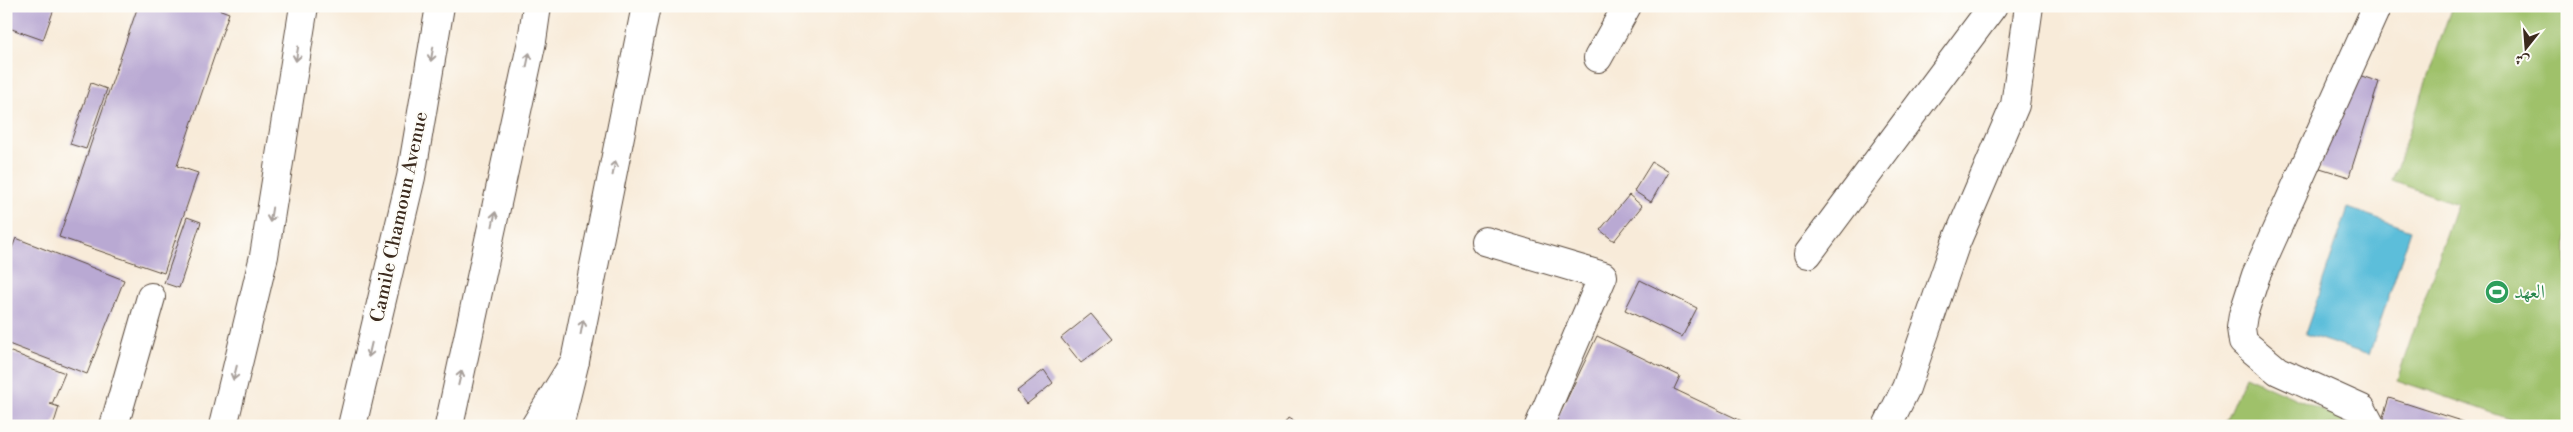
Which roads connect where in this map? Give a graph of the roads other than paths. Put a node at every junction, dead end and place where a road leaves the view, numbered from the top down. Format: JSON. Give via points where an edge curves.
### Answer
{"nodes":[{"id":1,"x":304,"y":6,"type":"edge"},
{"id":2,"x":440,"y":6,"type":"edge"},
{"id":3,"x":537,"y":6,"type":"edge"},
{"id":4,"x":646,"y":6,"type":"edge"},
{"id":5,"x":1627,"y":6,"type":"edge"},
{"id":6,"x":1993,"y":6,"type":"edge"},
{"id":7,"x":2029,"y":6,"type":"edge"},
{"id":8,"x":2377,"y":6,"type":"edge"},
{"id":9,"x":1598,"y":58,"type":"dead end"},
{"id":10,"x":1485,"y":241,"type":"dead end"},
{"id":11,"x":1808,"y":254,"type":"dead end"},
{"id":12,"x":151,"y":297,"type":"dead end"},
{"id":13,"x":575,"y":361,"type":"junction"},
{"id":14,"x":114,"y":426,"type":"edge"},
{"id":15,"x":223,"y":426,"type":"edge"},
{"id":16,"x":352,"y":426,"type":"edge"},
{"id":17,"x":449,"y":426,"type":"edge"},
{"id":18,"x":535,"y":426,"type":"edge"},
{"id":19,"x":559,"y":426,"type":"edge"},
{"id":20,"x":1539,"y":426,"type":"edge"},
{"id":21,"x":1887,"y":426,"type":"edge"},
{"id":22,"x":2371,"y":426,"type":"edge"}],
"edges":[{"from":1,"to":15,"type":"main road","one_way":true,"via":[[264,256]]},
{"from":2,"to":16,"type":"main road","name":"Camile Chamoun Avenue","one_way":true,"via":[[411,177]]},
{"from":17,"to":3,"type":"main road","one_way":true},
{"from":13,"to":4,"type":"main road","one_way":true},
{"from":5,"to":9,"type":"main road"},
{"from":6,"to":11,"type":"main road"},
{"from":7,"to":21,"type":"main road","via":[[2015,105],[1955,244],[1906,388]]},
{"from":8,"to":22,"type":"main road","via":[[2256,275],[2241,328],[2243,342],[2251,351],[2278,370],[2362,409]]},
{"from":10,"to":20,"type":"main road","via":[[1603,276]]},
{"from":12,"to":14,"type":"main road"},
{"from":13,"to":18,"type":"main road"},
{"from":13,"to":19,"type":"main road"}]}
